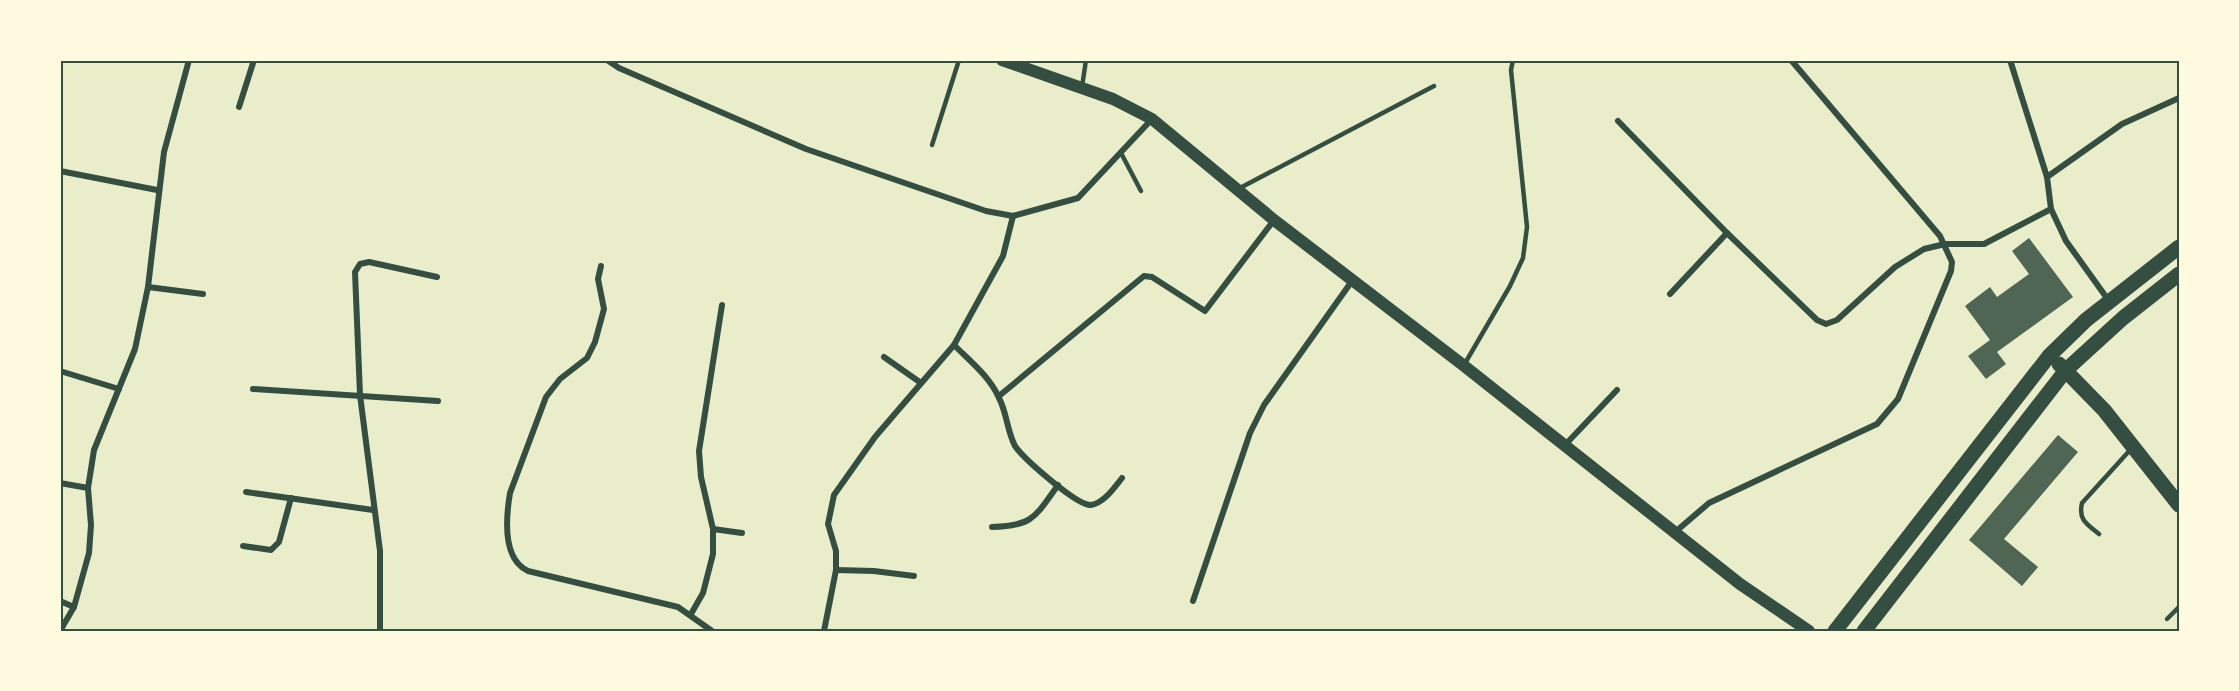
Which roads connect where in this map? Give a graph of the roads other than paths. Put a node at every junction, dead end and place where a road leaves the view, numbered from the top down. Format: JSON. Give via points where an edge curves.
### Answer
{"nodes":[{"id":1,"x":189,"y":60,"type":"edge"},
{"id":2,"x":254,"y":60,"type":"edge"},
{"id":3,"x":607,"y":60,"type":"edge"},
{"id":4,"x":959,"y":60,"type":"edge"},
{"id":5,"x":1002,"y":60,"type":"edge"},
{"id":6,"x":1086,"y":60,"type":"edge"},
{"id":7,"x":1513,"y":60,"type":"edge"},
{"id":8,"x":1791,"y":60,"type":"edge"},
{"id":9,"x":2010,"y":60,"type":"edge"},
{"id":10,"x":1434,"y":86,"type":"dead end"},
{"id":11,"x":1082,"y":87,"type":"junction"},
{"id":12,"x":2179,"y":98,"type":"edge"},
{"id":13,"x":239,"y":107,"type":"dead end"},
{"id":14,"x":1152,"y":119,"type":"junction"},
{"id":15,"x":1618,"y":121,"type":"dead end"},
{"id":16,"x":932,"y":145,"type":"dead end"},
{"id":17,"x":1121,"y":153,"type":"junction"},
{"id":18,"x":60,"y":171,"type":"edge"},
{"id":19,"x":2047,"y":177,"type":"junction"},
{"id":20,"x":1238,"y":189,"type":"junction"},
{"id":21,"x":157,"y":190,"type":"junction"},
{"id":22,"x":1141,"y":191,"type":"dead end"},
{"id":23,"x":2051,"y":209,"type":"junction"},
{"id":24,"x":1013,"y":216,"type":"junction"},
{"id":25,"x":1274,"y":220,"type":"junction"},
{"id":26,"x":1727,"y":233,"type":"junction"},
{"id":27,"x":1946,"y":244,"type":"junction"},
{"id":28,"x":2179,"y":247,"type":"edge"},
{"id":29,"x":601,"y":266,"type":"dead end"},
{"id":30,"x":2179,"y":274,"type":"edge"},
{"id":31,"x":437,"y":276,"type":"dead end"},
{"id":32,"x":1352,"y":281,"type":"junction"},
{"id":33,"x":148,"y":286,"type":"junction"},
{"id":34,"x":203,"y":294,"type":"dead end"},
{"id":35,"x":1670,"y":294,"type":"dead end"},
{"id":36,"x":2109,"y":301,"type":"junction"},
{"id":37,"x":722,"y":305,"type":"dead end"},
{"id":38,"x":954,"y":345,"type":"junction"},
{"id":39,"x":2049,"y":356,"type":"junction"},
{"id":40,"x":884,"y":357,"type":"dead end"},
{"id":41,"x":1463,"y":365,"type":"junction"},
{"id":42,"x":2066,"y":370,"type":"junction"},
{"id":43,"x":60,"y":371,"type":"edge"},
{"id":44,"x":921,"y":383,"type":"junction"},
{"id":45,"x":120,"y":389,"type":"junction"},
{"id":46,"x":253,"y":389,"type":"dead end"},
{"id":47,"x":1617,"y":390,"type":"dead end"},
{"id":48,"x":360,"y":395,"type":"junction"},
{"id":49,"x":999,"y":396,"type":"junction"},
{"id":50,"x":438,"y":401,"type":"dead end"},
{"id":51,"x":1565,"y":446,"type":"junction"},
{"id":52,"x":2133,"y":447,"type":"junction"},
{"id":53,"x":1122,"y":478,"type":"dead end"},
{"id":54,"x":60,"y":483,"type":"edge"},
{"id":55,"x":1058,"y":485,"type":"junction"},
{"id":56,"x":88,"y":488,"type":"junction"},
{"id":57,"x":246,"y":492,"type":"dead end"},
{"id":58,"x":291,"y":498,"type":"junction"},
{"id":59,"x":2179,"y":506,"type":"edge"},
{"id":60,"x":374,"y":510,"type":"junction"},
{"id":61,"x":992,"y":527,"type":"dead end"},
{"id":62,"x":713,"y":528,"type":"junction"},
{"id":63,"x":742,"y":533,"type":"dead end"},
{"id":64,"x":1674,"y":533,"type":"junction"},
{"id":65,"x":2099,"y":534,"type":"dead end"},
{"id":66,"x":243,"y":546,"type":"dead end"},
{"id":67,"x":836,"y":570,"type":"junction"},
{"id":68,"x":914,"y":576,"type":"dead end"},
{"id":69,"x":60,"y":601,"type":"edge"},
{"id":70,"x":1193,"y":601,"type":"dead end"},
{"id":71,"x":2179,"y":606,"type":"edge"},
{"id":72,"x":74,"y":607,"type":"junction"},
{"id":73,"x":691,"y":614,"type":"junction"},
{"id":74,"x":2167,"y":619,"type":"dead end"},
{"id":75,"x":60,"y":631,"type":"edge"},
{"id":76,"x":380,"y":631,"type":"edge"},
{"id":77,"x":712,"y":631,"type":"edge"},
{"id":78,"x":824,"y":631,"type":"edge"},
{"id":79,"x":1809,"y":631,"type":"edge"},
{"id":80,"x":1835,"y":631,"type":"edge"},
{"id":81,"x":1864,"y":631,"type":"edge"}],
"edges":[{"from":1,"to":21,"type":"street"},
{"from":2,"to":13,"type":"street"},
{"from":3,"to":24,"type":"street","via":[[806,148],[986,211]]},
{"from":4,"to":16,"type":"lane"},
{"from":5,"to":11,"type":"main road"},
{"from":6,"to":11,"type":"lane"},
{"from":7,"to":41,"type":"lane","via":[[1527,226],[1523,258]]},
{"from":8,"to":27,"type":"street"},
{"from":9,"to":19,"type":"street"},
{"from":10,"to":20,"type":"lane"},
{"from":11,"to":14,"type":"main road"},
{"from":12,"to":19,"type":"street","via":[[2122,124]]},
{"from":14,"to":17,"type":"street"},
{"from":14,"to":20,"type":"main road"},
{"from":15,"to":26,"type":"street"},
{"from":17,"to":22,"type":"lane"},
{"from":17,"to":24,"type":"street","via":[[1078,198]]},
{"from":18,"to":21,"type":"street"},
{"from":19,"to":23,"type":"street"},
{"from":20,"to":25,"type":"main road"},
{"from":21,"to":33,"type":"street"},
{"from":23,"to":27,"type":"street","via":[[1984,244]]},
{"from":23,"to":36,"type":"street","via":[[2066,241]]},
{"from":24,"to":38,"type":"street","via":[[1003,256]]},
{"from":25,"to":32,"type":"main road"},
{"from":25,"to":49,"type":"street","via":[[1205,311],[1144,276]]},
{"from":26,"to":27,"type":"street","via":[[1817,320],[1826,324],[1837,320],[1910,256]]},
{"from":26,"to":35,"type":"street"},
{"from":27,"to":64,"type":"street","via":[[1951,271],[1898,399],[1877,424],[1709,503]]},
{"from":28,"to":36,"type":"main road"},
{"from":29,"to":73,"type":"street","via":[[598,279],[604,309],[595,342],[587,358],[560,379],[546,397],[510,493],[511,554],[520,568],[528,571],[678,607]]},
{"from":30,"to":42,"type":"main road"},
{"from":31,"to":48,"type":"street","via":[[369,262],[360,264],[355,296]]},
{"from":32,"to":41,"type":"main road"},
{"from":32,"to":70,"type":"street","via":[[1264,405],[1250,433]]},
{"from":33,"to":34,"type":"street"},
{"from":33,"to":45,"type":"street","via":[[135,349]]},
{"from":36,"to":39,"type":"main road"},
{"from":37,"to":62,"type":"street","via":[[699,452]]},
{"from":38,"to":44,"type":"street"},
{"from":38,"to":49,"type":"street"},
{"from":39,"to":42,"type":"main road"},
{"from":39,"to":80,"type":"main road"},
{"from":40,"to":44,"type":"street"},
{"from":41,"to":51,"type":"main road"},
{"from":42,"to":52,"type":"main road"},
{"from":42,"to":81,"type":"main road"},
{"from":43,"to":45,"type":"street"},
{"from":44,"to":67,"type":"street","via":[[875,437],[834,495],[828,524],[836,551]]},
{"from":45,"to":56,"type":"street","via":[[94,450]]},
{"from":46,"to":48,"type":"street"},
{"from":47,"to":51,"type":"street"},
{"from":48,"to":50,"type":"street"},
{"from":48,"to":60,"type":"street"},
{"from":49,"to":55,"type":"street","via":[[1016,448]]},
{"from":51,"to":64,"type":"main road"},
{"from":52,"to":59,"type":"main road"},
{"from":52,"to":65,"type":"lane","via":[[2082,503],[2080,514],[2084,522]]},
{"from":53,"to":55,"type":"street","via":[[1093,505],[1084,504]]},
{"from":54,"to":56,"type":"street"},
{"from":55,"to":61,"type":"street","via":[[1031,519],[1017,526]]},
{"from":56,"to":72,"type":"street","via":[[89,553]]},
{"from":57,"to":58,"type":"street"},
{"from":58,"to":60,"type":"street"},
{"from":58,"to":66,"type":"street","via":[[279,542],[271,550]]},
{"from":60,"to":76,"type":"street","via":[[381,573]]},
{"from":62,"to":63,"type":"street"},
{"from":62,"to":73,"type":"street","via":[[710,574]]},
{"from":64,"to":79,"type":"main road"},
{"from":67,"to":68,"type":"street"},
{"from":67,"to":78,"type":"street"},
{"from":69,"to":72,"type":"street"},
{"from":71,"to":74,"type":"lane"},
{"from":72,"to":75,"type":"street"},
{"from":73,"to":77,"type":"street"}]}
